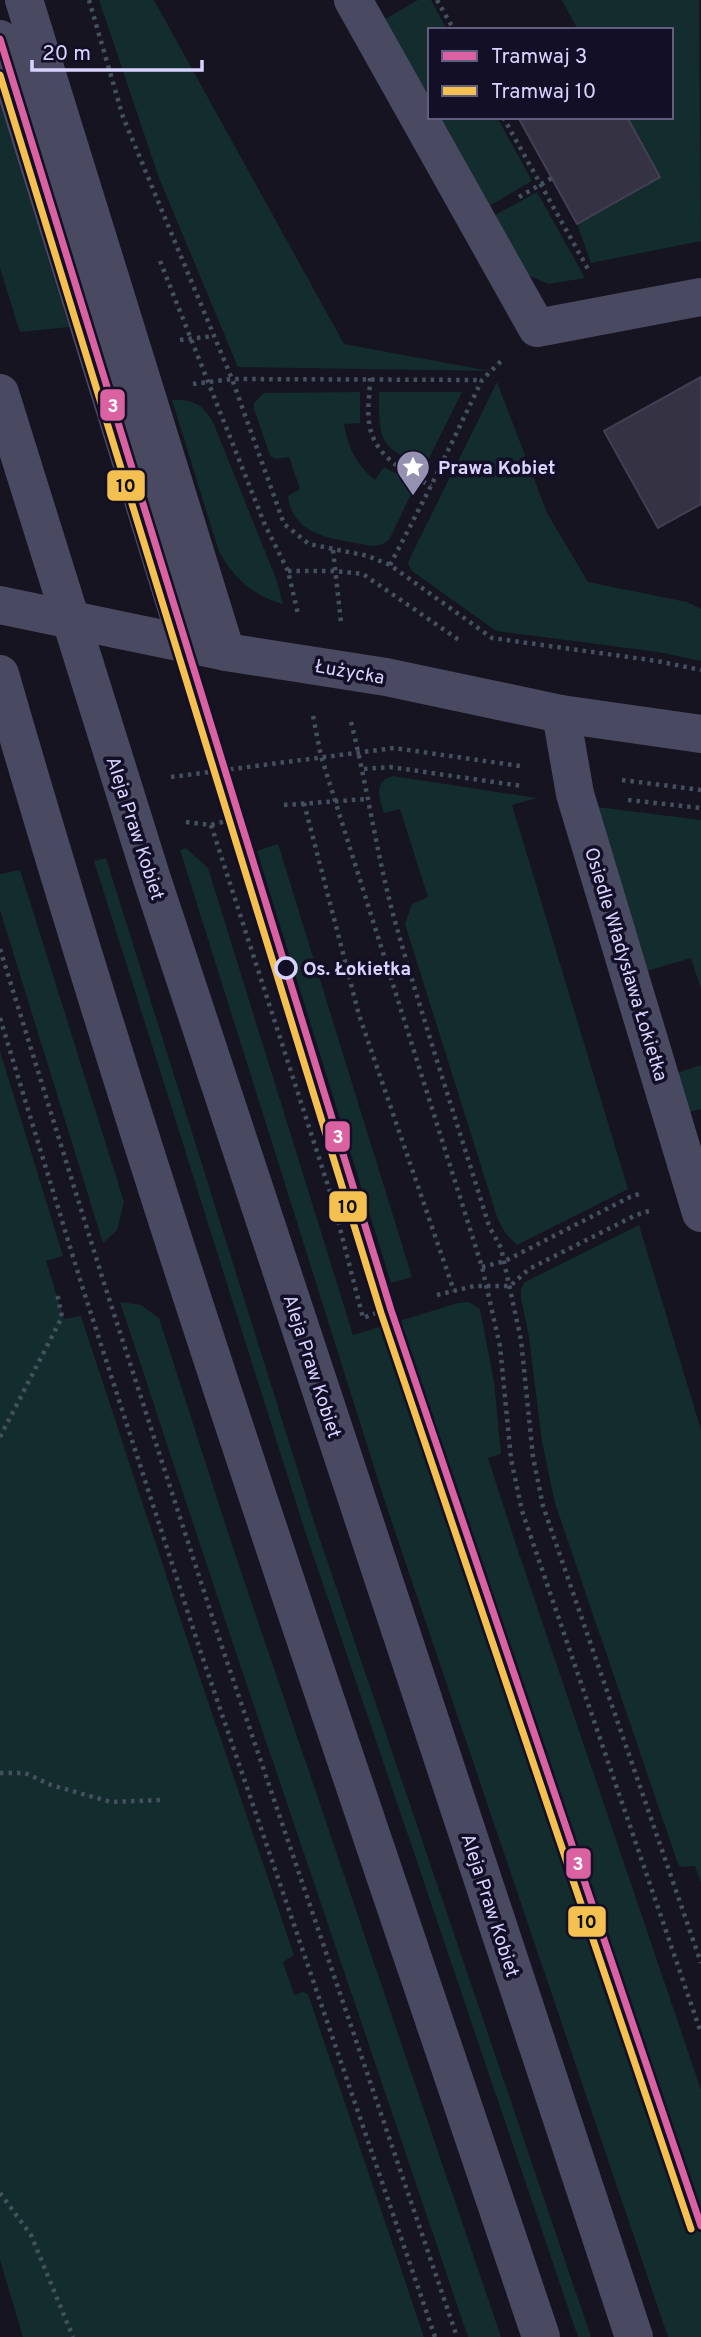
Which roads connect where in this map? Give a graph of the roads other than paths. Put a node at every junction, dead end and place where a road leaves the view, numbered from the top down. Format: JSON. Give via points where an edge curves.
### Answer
{"nodes":[{"id":1,"x":24,"y":0,"type":"edge"},
{"id":2,"x":353,"y":0,"type":"edge"},
{"id":3,"x":0,"y":39,"type":"edge"},
{"id":4,"x":701,"y":297,"type":"edge"},
{"id":5,"x":0,"y":393,"type":"edge"},
{"id":6,"x":0,"y":605,"type":"edge"},
{"id":7,"x":71,"y":619,"type":"junction"},
{"id":8,"x":187,"y":642,"type":"junction"},
{"id":9,"x":226,"y":652,"type":"junction"},
{"id":10,"x":0,"y":674,"type":"edge"},
{"id":11,"x":561,"y":714,"type":"junction"},
{"id":12,"x":701,"y":734,"type":"edge"},
{"id":13,"x":696,"y":1196,"type":"edge"},
{"id":14,"x":541,"y":2337,"type":"edge"},
{"id":15,"x":634,"y":2337,"type":"edge"}],
"edges":[{"from":1,"to":9,"type":"street"},
{"from":2,"to":4,"type":"street","via":[[537,328]]},
{"from":3,"to":8,"type":"street"},
{"from":5,"to":7,"type":"street","name":"Aleja Praw Kobiet"},
{"from":6,"to":7,"type":"street","name":"Łużycka"},
{"from":7,"to":8,"type":"street","name":"Łużycka"},
{"from":7,"to":15,"type":"street","name":"Aleja Praw Kobiet","via":[[151,876]]},
{"from":8,"to":9,"type":"street","name":"Łużycka"},
{"from":9,"to":11,"type":"street","name":"Łużycka","via":[[386,677]]},
{"from":10,"to":14,"type":"street","via":[[178,1256]]},
{"from":11,"to":12,"type":"street","name":"Łużycka"},
{"from":11,"to":13,"type":"street","name":"Osiedle Władysława Łokietka","via":[[574,784]]}]}
